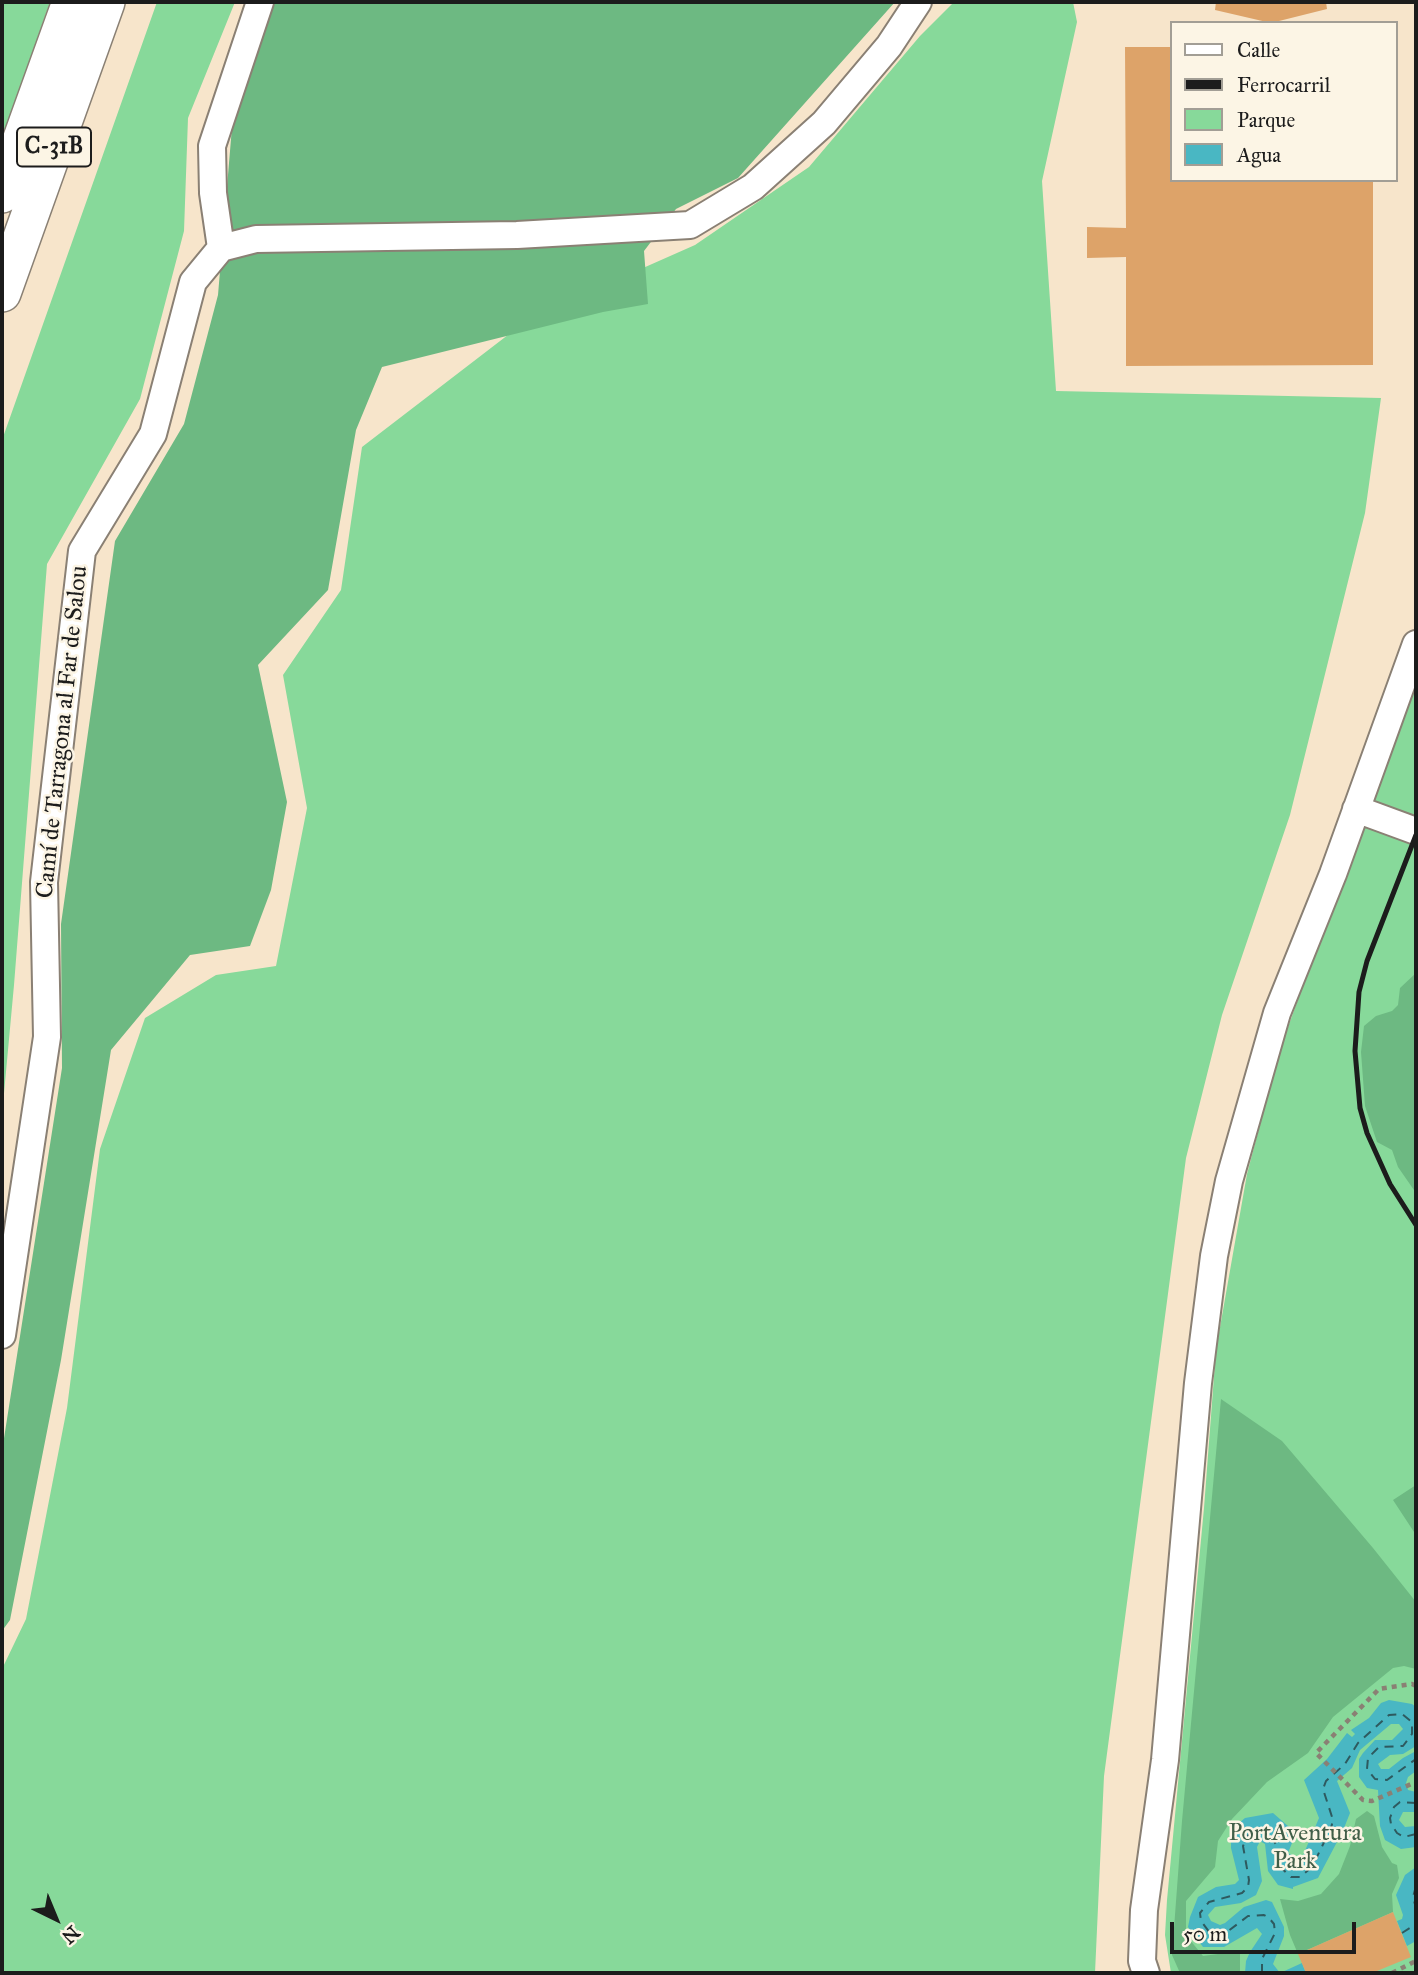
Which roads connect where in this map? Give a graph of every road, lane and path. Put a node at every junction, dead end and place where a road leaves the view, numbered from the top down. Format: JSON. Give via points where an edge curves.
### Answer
{"nodes":[{"id":1,"x":71,"y":2,"type":"edge"},
{"id":2,"x":106,"y":2,"type":"edge"},
{"id":3,"x":260,"y":2,"type":"edge"},
{"id":4,"x":918,"y":2,"type":"edge"},
{"id":5,"x":2,"y":194,"type":"edge"},
{"id":6,"x":221,"y":248,"type":"junction"},
{"id":7,"x":2,"y":293,"type":"edge"},
{"id":8,"x":1416,"y":644,"type":"edge"},
{"id":9,"x":1356,"y":809,"type":"junction"},
{"id":10,"x":1416,"y":831,"type":"edge"},
{"id":11,"x":2,"y":1335,"type":"edge"},
{"id":12,"x":1416,"y":1686,"type":"edge"},
{"id":13,"x":1416,"y":1782,"type":"edge"},
{"id":14,"x":1416,"y":1961,"type":"edge"},
{"id":15,"x":1146,"y":1973,"type":"edge"},
{"id":16,"x":1392,"y":1973,"type":"edge"}],
"edges":[{"from":1,"to":5,"type":"highway","number":"C-31B"},
{"from":2,"to":7,"type":"highway","number":"C-31B"},
{"from":3,"to":6,"type":"street","via":[[212,146]]},
{"from":4,"to":6,"type":"street","via":[[889,46],[824,123],[753,187],[690,225],[517,235],[256,239]]},
{"from":6,"to":11,"type":"street","name":"Camí de Tarragona al Far de Salou","via":[[193,282],[153,434],[82,551],[44,882],[47,1037]]},
{"from":8,"to":9,"type":"street"},
{"from":9,"to":10,"type":"street"},
{"from":9,"to":15,"type":"street","via":[[1277,1013],[1229,1181],[1214,1256],[1198,1383],[1165,1760],[1144,1910],[1142,1961]]},
{"from":12,"to":13,"type":"path","via":[[1379,1689],[1316,1752],[1363,1800],[1372,1801]]},
{"from":14,"to":16,"type":"path"}]}
